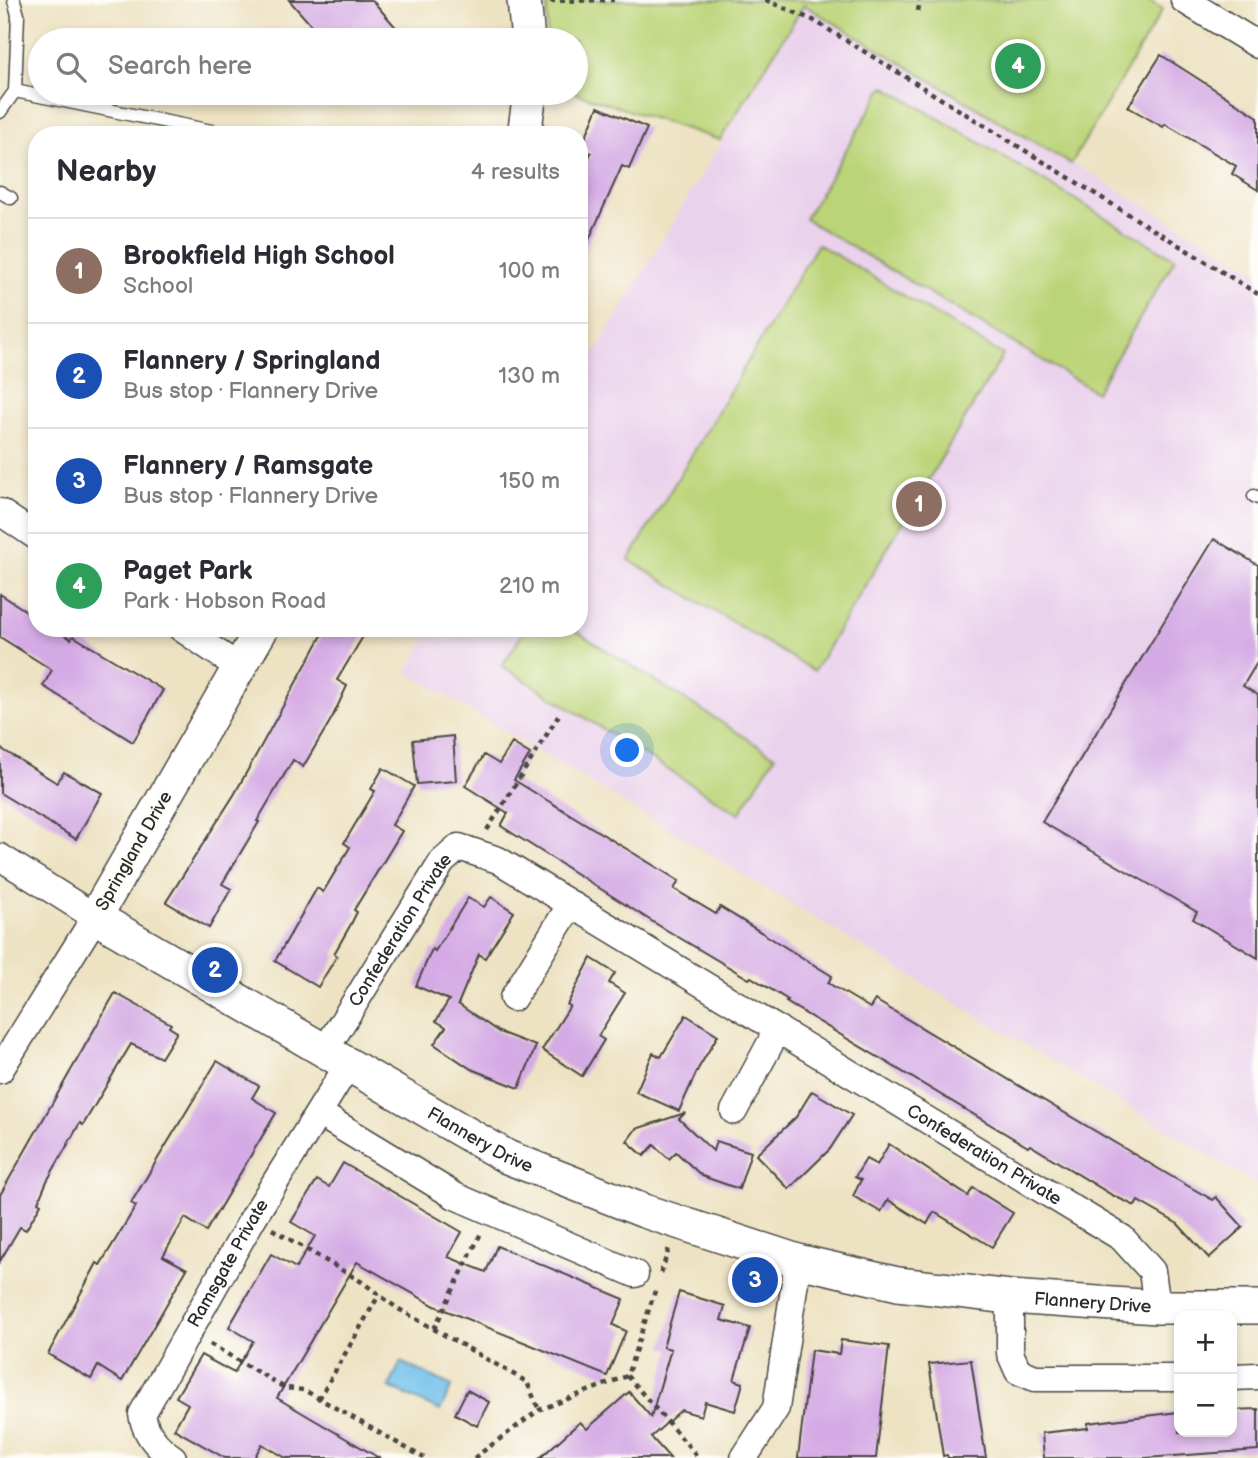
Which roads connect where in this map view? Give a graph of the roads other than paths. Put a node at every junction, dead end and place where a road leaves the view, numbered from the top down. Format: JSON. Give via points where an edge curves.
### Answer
{"nodes":[{"id":1,"x":14,"y":0,"type":"edge"},
{"id":2,"x":1184,"y":0,"type":"edge"},
{"id":3,"x":524,"y":2,"type":"edge"},
{"id":4,"x":527,"y":28,"type":"edge"},
{"id":5,"x":1258,"y":45,"type":"edge"},
{"id":6,"x":15,"y":91,"type":"junction"},
{"id":7,"x":28,"y":94,"type":"edge"},
{"id":8,"x":84,"y":105,"type":"edge"},
{"id":9,"x":528,"y":105,"type":"edge"},
{"id":10,"x":0,"y":112,"type":"edge"},
{"id":11,"x":187,"y":126,"type":"edge"},
{"id":12,"x":525,"y":126,"type":"edge"},
{"id":13,"x":0,"y":512,"type":"edge"},
{"id":14,"x":28,"y":531,"type":"edge"},
{"id":15,"x":194,"y":637,"type":"edge"},
{"id":16,"x":257,"y":637,"type":"edge"},
{"id":17,"x":240,"y":668,"type":"junction"},
{"id":18,"x":0,"y":858,"type":"edge"},
{"id":19,"x":571,"y":904,"type":"junction"},
{"id":20,"x":95,"y":917,"type":"junction"},
{"id":21,"x":513,"y":998,"type":"dead end"},
{"id":22,"x":778,"y":1030,"type":"junction"},
{"id":23,"x":336,"y":1058,"type":"junction"},
{"id":24,"x":0,"y":1070,"type":"edge"},
{"id":25,"x":734,"y":1111,"type":"dead end"},
{"id":26,"x":320,"y":1114,"type":"junction"},
{"id":27,"x":798,"y":1261,"type":"junction"},
{"id":28,"x":635,"y":1274,"type":"dead end"},
{"id":29,"x":1010,"y":1297,"type":"junction"},
{"id":30,"x":1157,"y":1307,"type":"junction"},
{"id":31,"x":1258,"y":1307,"type":"edge"},
{"id":32,"x":1258,"y":1376,"type":"edge"},
{"id":33,"x":1237,"y":1377,"type":"edge"},
{"id":34,"x":1174,"y":1378,"type":"edge"},
{"id":35,"x":173,"y":1458,"type":"edge"},
{"id":36,"x":744,"y":1458,"type":"edge"}],
"edges":[{"from":1,"to":6,"type":"lane","via":[[18,15]]},
{"from":2,"to":5,"type":"street"},
{"from":3,"to":4,"type":"street"},
{"from":6,"to":7,"type":"lane"},
{"from":6,"to":10,"type":"lane"},
{"from":8,"to":11,"type":"lane"},
{"from":9,"to":12,"type":"street"},
{"from":13,"to":14,"type":"street"},
{"from":15,"to":17,"type":"street"},
{"from":16,"to":17,"type":"street","name":"Springland Drive"},
{"from":17,"to":20,"type":"street","name":"Springland Drive"},
{"from":18,"to":20,"type":"street","name":"Flannery Drive"},
{"from":19,"to":21,"type":"street"},
{"from":19,"to":22,"type":"street","name":"Confederation Private"},
{"from":19,"to":23,"type":"street","name":"Confederation Private","via":[[498,860],[459,847],[442,862]]},
{"from":20,"to":23,"type":"street","name":"Flannery Drive"},
{"from":20,"to":24,"type":"street","name":"Springland Drive"},
{"from":22,"to":25,"type":"street"},
{"from":22,"to":30,"type":"street","name":"Confederation Private","via":[[1122,1238],[1152,1271]]},
{"from":23,"to":26,"type":"street","name":"Ramsgate Private"},
{"from":23,"to":27,"type":"street","name":"Flannery Drive","via":[[507,1157],[643,1210]]},
{"from":26,"to":28,"type":"street","via":[[455,1196]]},
{"from":26,"to":35,"type":"street","name":"Ramsgate Private","via":[[253,1217],[142,1415],[144,1428]]},
{"from":27,"to":29,"type":"street","name":"Flannery Drive","via":[[898,1284]]},
{"from":27,"to":36,"type":"street","via":[[776,1408]]},
{"from":29,"to":30,"type":"street","name":"Flannery Drive"},
{"from":29,"to":34,"type":"street","name":"Flannery Drive","via":[[1010,1353],[1018,1371],[1035,1378]]},
{"from":30,"to":31,"type":"street","name":"Flannery Drive"},
{"from":32,"to":33,"type":"street"}]}
